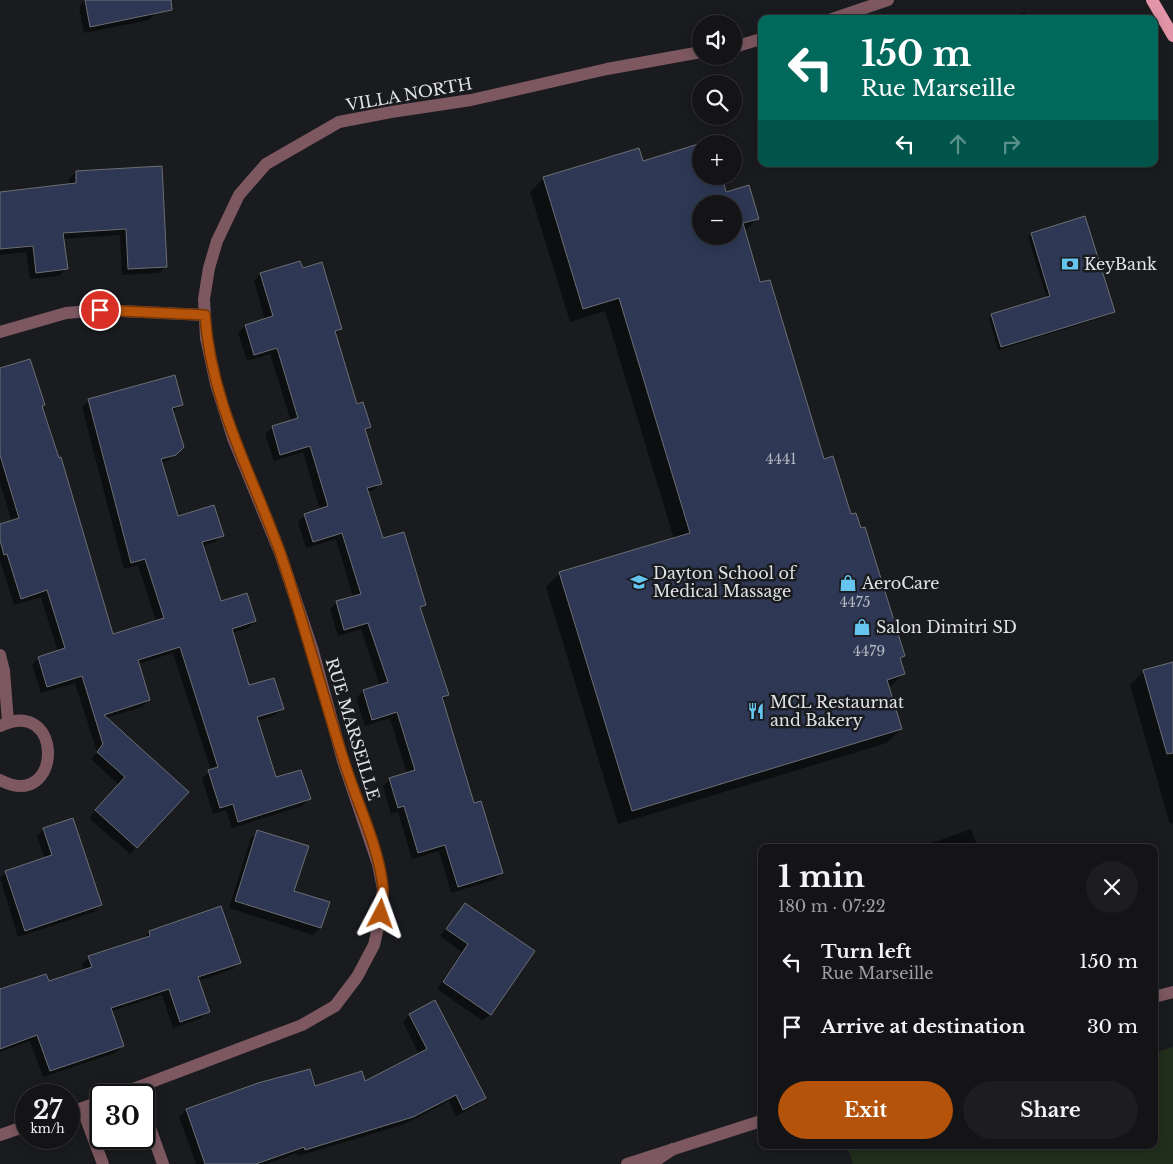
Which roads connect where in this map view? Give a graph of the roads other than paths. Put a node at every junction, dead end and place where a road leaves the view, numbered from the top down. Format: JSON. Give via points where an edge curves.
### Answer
{"nodes":[{"id":1,"x":888,"y":0,"type":"edge"},
{"id":2,"x":1152,"y":0,"type":"edge"},
{"id":3,"x":844,"y":15,"type":"edge"},
{"id":4,"x":1173,"y":36,"type":"edge"},
{"id":5,"x":758,"y":40,"type":"edge"},
{"id":6,"x":742,"y":45,"type":"edge"},
{"id":7,"x":692,"y":54,"type":"edge"},
{"id":8,"x":205,"y":315,"type":"junction"},
{"id":9,"x":0,"y":332,"type":"edge"},
{"id":10,"x":0,"y":655,"type":"edge"},
{"id":11,"x":4,"y":724,"type":"edge"},
{"id":12,"x":0,"y":780,"type":"edge"},
{"id":13,"x":1173,"y":992,"type":"edge"},
{"id":14,"x":1158,"y":996,"type":"edge"},
{"id":15,"x":155,"y":1084,"type":"edge"},
{"id":16,"x":90,"y":1105,"type":"edge"},
{"id":17,"x":82,"y":1108,"type":"joint"},
{"id":18,"x":758,"y":1122,"type":"edge"},
{"id":19,"x":15,"y":1130,"type":"edge"},
{"id":20,"x":0,"y":1135,"type":"edge"},
{"id":21,"x":155,"y":1142,"type":"edge"},
{"id":22,"x":673,"y":1149,"type":"junction"},
{"id":23,"x":103,"y":1164,"type":"edge"},
{"id":24,"x":163,"y":1164,"type":"edge"},
{"id":25,"x":627,"y":1164,"type":"edge"},
{"id":26,"x":651,"y":1164,"type":"edge"}],
"edges":[{"from":1,"to":3,"type":"street"},
{"from":2,"to":4,"type":"main road"},
{"from":5,"to":6,"type":"street"},
{"from":7,"to":8,"type":"street","name":"VILLA NORTH","via":[[471,100],[339,122],[266,164],[238,196],[217,241],[209,268]]},
{"from":8,"to":9,"type":"street","via":[[100,310],[66,313]]},
{"from":8,"to":15,"type":"street","name":"RUE MARSEILLE","via":[[206,338],[216,384],[233,438],[280,553],[313,652],[383,889],[374,945],[336,1006],[302,1025]]},
{"from":10,"to":11,"type":"street","via":[[4,671]]},
{"from":11,"to":12,"type":"street","via":[[19,721],[39,730],[46,738],[49,760],[45,771],[27,784],[16,785]]},
{"from":13,"to":14,"type":"street"},
{"from":16,"to":17,"type":"street"},
{"from":17,"to":23,"type":"street"},
{"from":18,"to":22,"type":"street"},
{"from":19,"to":20,"type":"street"},
{"from":21,"to":24,"type":"street"},
{"from":22,"to":25,"type":"street"},
{"from":22,"to":26,"type":"street"}]}
